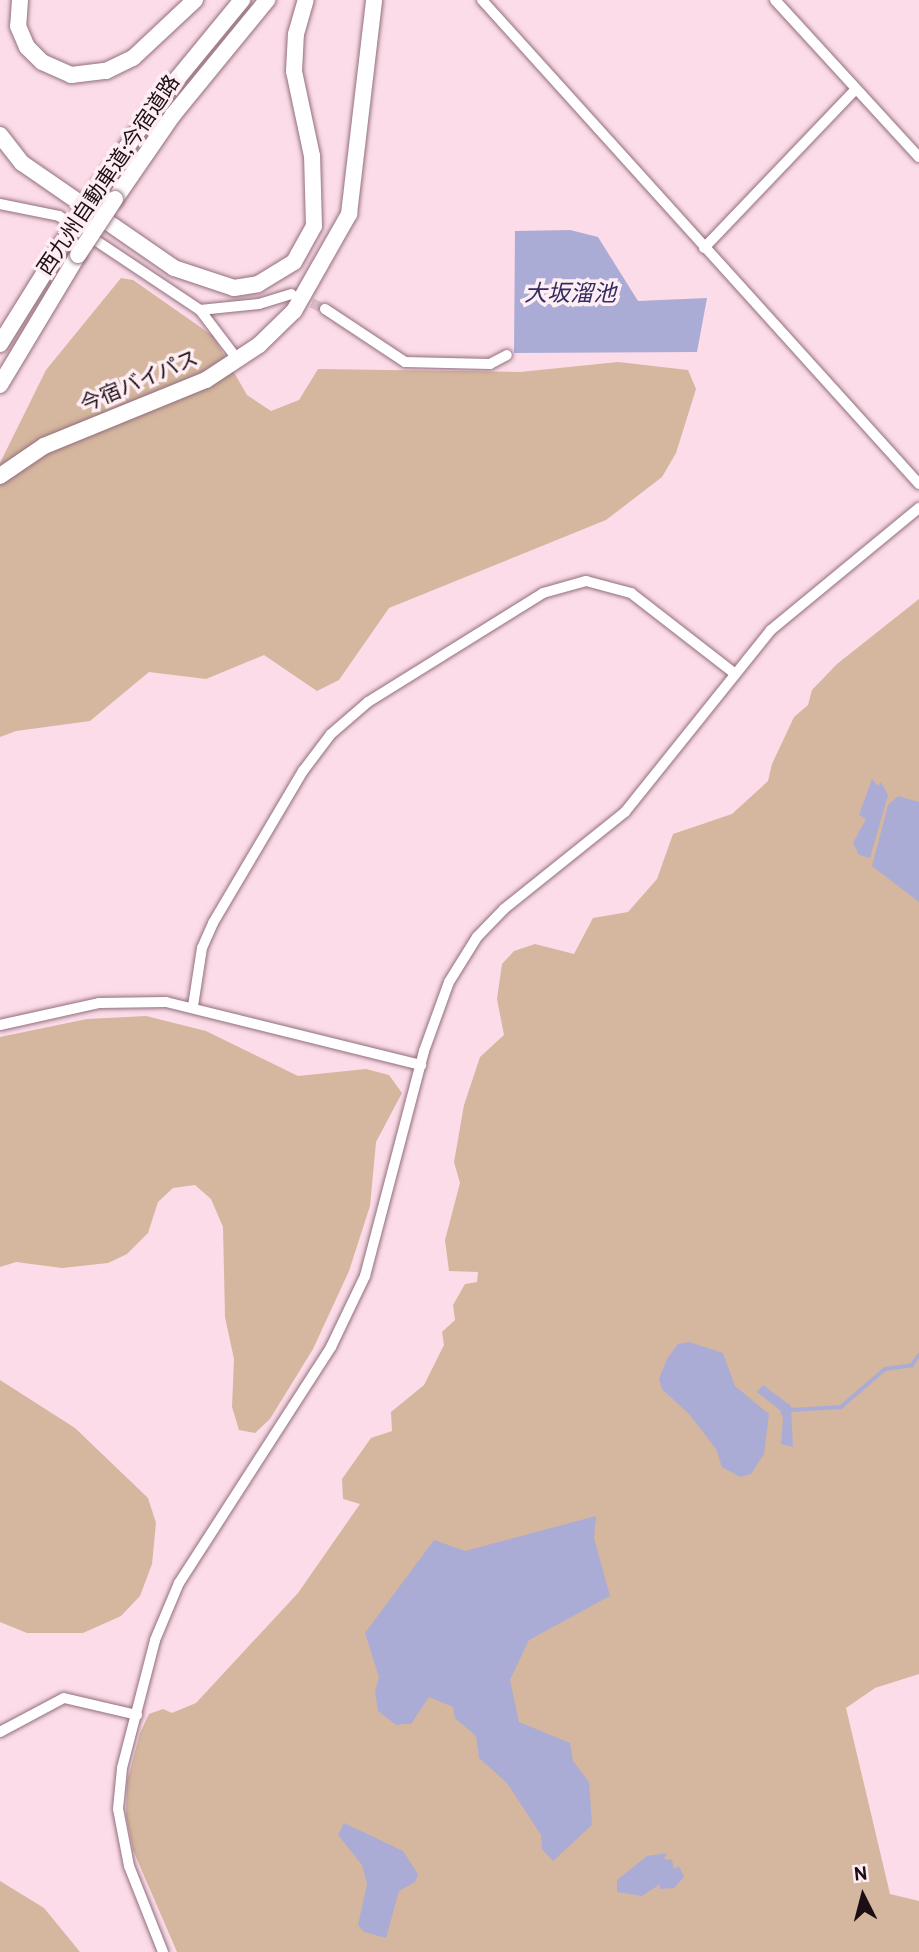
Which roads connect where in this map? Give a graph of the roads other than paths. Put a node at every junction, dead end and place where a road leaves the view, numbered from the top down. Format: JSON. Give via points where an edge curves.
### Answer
{"nodes":[{"id":1,"x":20,"y":0,"type":"edge"},
{"id":2,"x":194,"y":0,"type":"edge"},
{"id":3,"x":242,"y":0,"type":"edge"},
{"id":4,"x":267,"y":0,"type":"edge"},
{"id":5,"x":306,"y":0,"type":"edge"},
{"id":6,"x":374,"y":0,"type":"edge"},
{"id":7,"x":482,"y":0,"type":"edge"},
{"id":8,"x":775,"y":0,"type":"edge"},
{"id":9,"x":855,"y":90,"type":"junction"},
{"id":10,"x":0,"y":135,"type":"edge"},
{"id":11,"x":919,"y":157,"type":"edge"},
{"id":12,"x":0,"y":204,"type":"edge"},
{"id":13,"x":704,"y":248,"type":"junction"},
{"id":14,"x":292,"y":294,"type":"tunnel mouth"},
{"id":15,"x":325,"y":309,"type":"tunnel mouth"},
{"id":16,"x":200,"y":310,"type":"junction"},
{"id":17,"x":0,"y":344,"type":"edge"},
{"id":18,"x":507,"y":355,"type":"dead end"},
{"id":19,"x":238,"y":360,"type":"junction"},
{"id":20,"x":0,"y":385,"type":"edge"},
{"id":21,"x":0,"y":476,"type":"edge"},
{"id":22,"x":919,"y":484,"type":"edge"},
{"id":23,"x":919,"y":508,"type":"edge"},
{"id":24,"x":734,"y":673,"type":"junction"},
{"id":25,"x":193,"y":1006,"type":"junction"},
{"id":26,"x":0,"y":1025,"type":"edge"},
{"id":27,"x":421,"y":1065,"type":"junction"},
{"id":28,"x":136,"y":1715,"type":"junction"},
{"id":29,"x":0,"y":1732,"type":"edge"},
{"id":30,"x":163,"y":1952,"type":"edge"}],
"edges":[{"from":1,"to":2,"type":"highway","via":[[18,26],[27,47],[42,62],[71,75],[106,71],[133,58]]},
{"from":3,"to":17,"type":"highway","name":"西九州自動車道;今宿道路","bridge":true,"via":[[159,101]]},
{"from":4,"to":20,"type":"highway","name":"西九州自動車道;今宿道路","bridge":true,"via":[[173,115],[78,255]]},
{"from":5,"to":10,"type":"highway","via":[[296,34],[294,71],[313,156],[317,203],[314,226],[294,262],[276,276],[234,288],[174,268],[22,163]]},
{"from":6,"to":19,"type":"highway","name":"今宿バイパス","via":[[349,214],[294,311]]},
{"from":7,"to":13,"type":"street"},
{"from":8,"to":9,"type":"street"},
{"from":9,"to":11,"type":"street"},
{"from":9,"to":13,"type":"street"},
{"from":12,"to":16,"type":"street","via":[[59,216]]},
{"from":13,"to":22,"type":"street"},
{"from":14,"to":16,"type":"street","via":[[259,304]]},
{"from":15,"to":18,"type":"street","via":[[405,362],[490,364]]},
{"from":16,"to":19,"type":"street"},
{"from":19,"to":21,"type":"highway","name":"今宿バイパス","via":[[206,380],[44,446]]},
{"from":23,"to":24,"type":"street","via":[[771,630]]},
{"from":24,"to":25,"type":"street","via":[[631,593],[586,581],[543,593],[368,702],[331,734],[303,771],[213,923],[202,948]]},
{"from":24,"to":27,"type":"street","via":[[625,812],[477,936],[444,992]]},
{"from":25,"to":26,"type":"street","via":[[99,1003]]},
{"from":25,"to":27,"type":"street"},
{"from":27,"to":28,"type":"street","via":[[365,1276],[331,1347],[174,1592],[155,1640]]},
{"from":28,"to":29,"type":"street","via":[[94,1701],[64,1698]]},
{"from":28,"to":30,"type":"street","via":[[118,1788],[119,1823],[129,1866]]}]}
